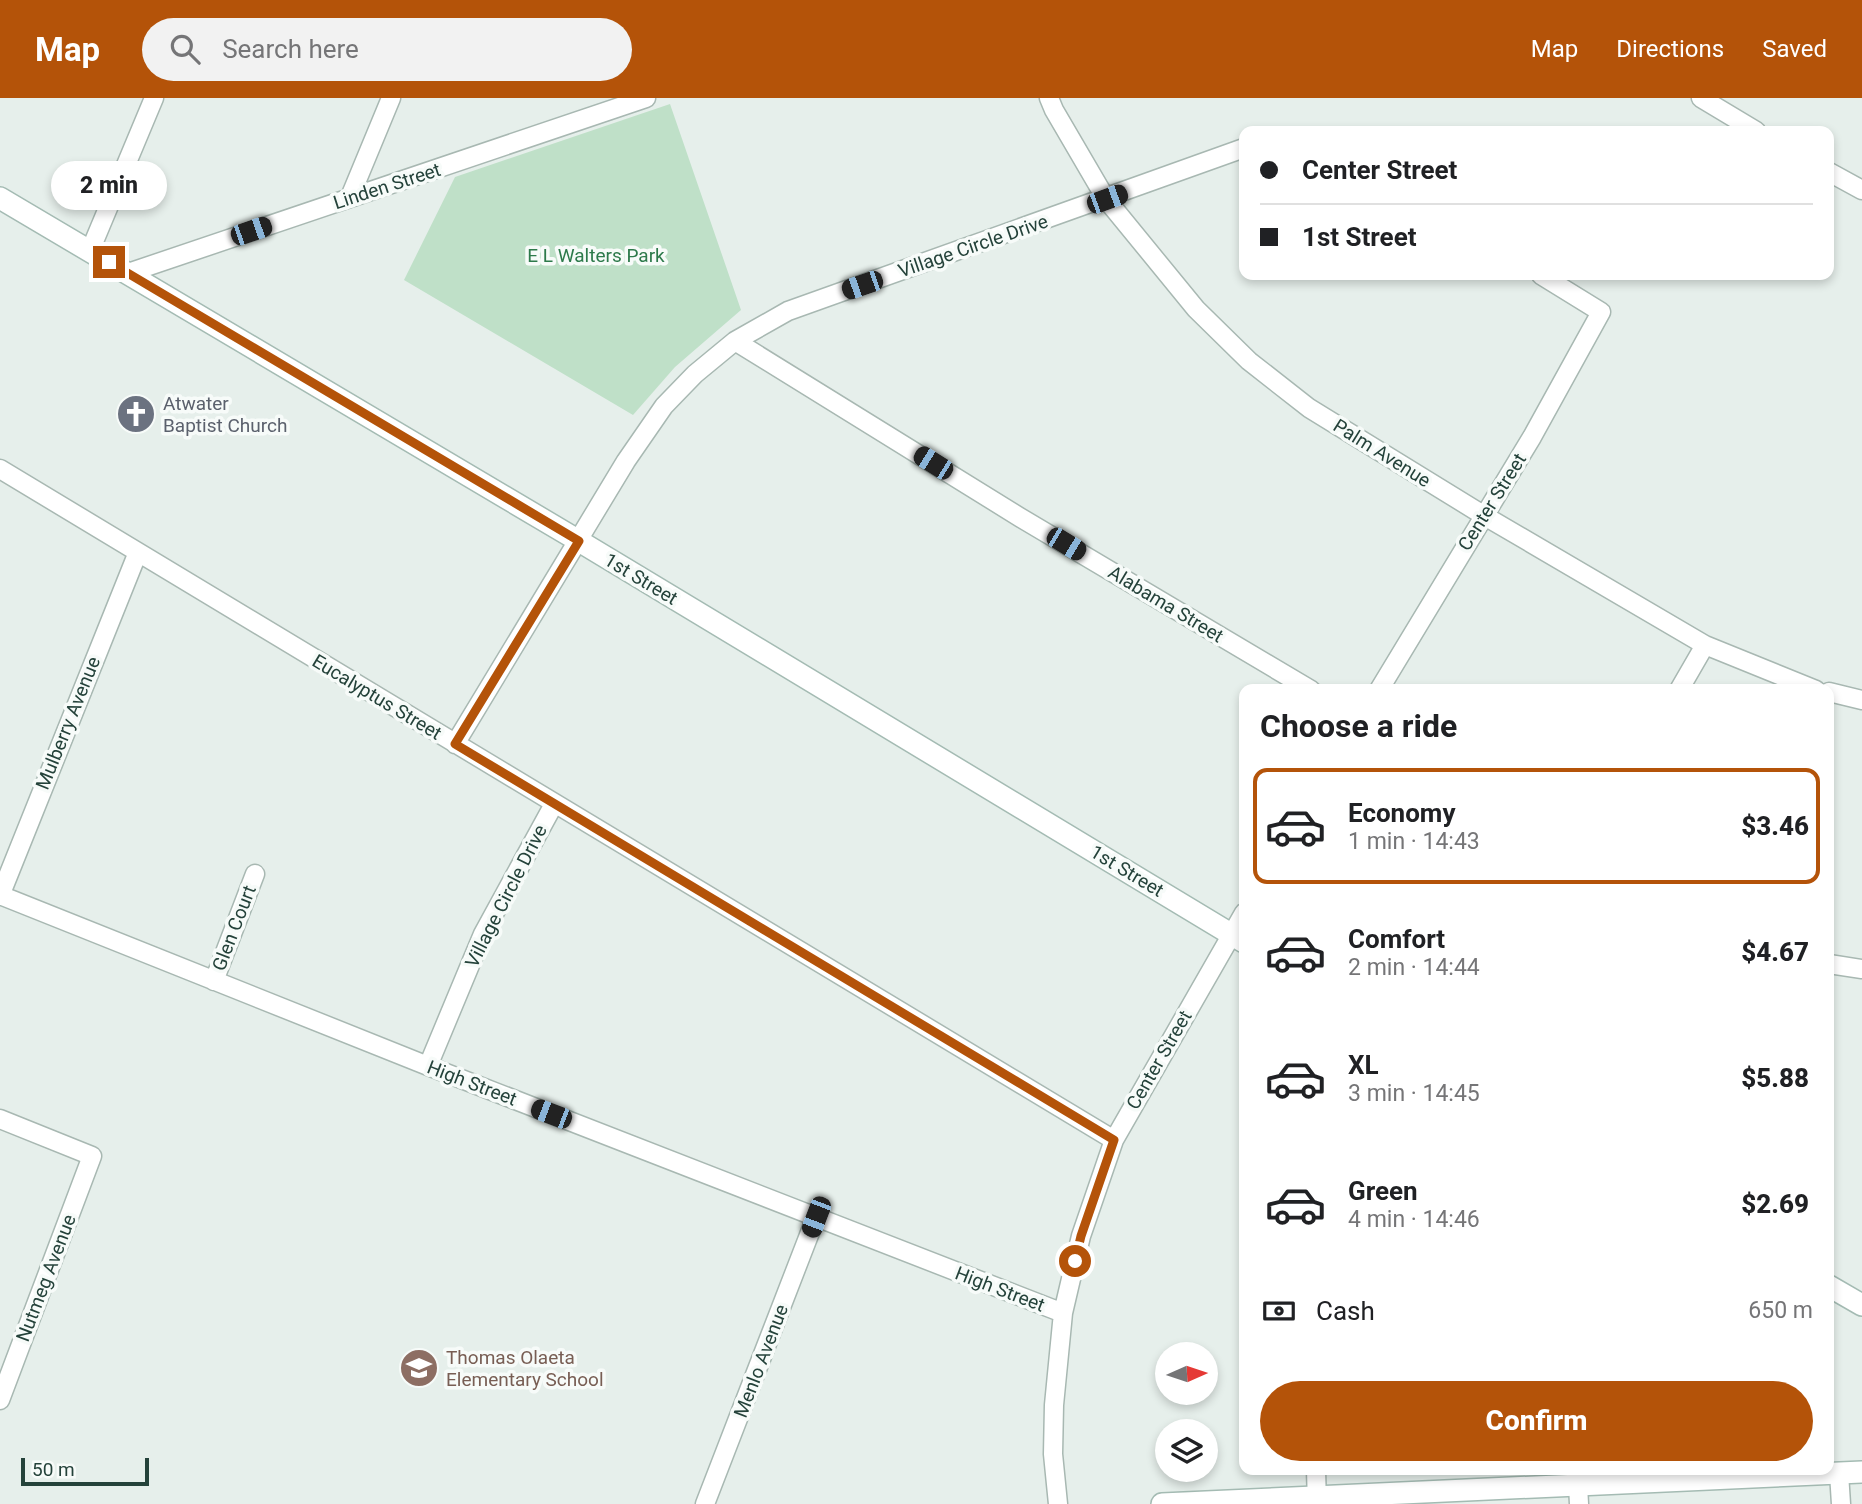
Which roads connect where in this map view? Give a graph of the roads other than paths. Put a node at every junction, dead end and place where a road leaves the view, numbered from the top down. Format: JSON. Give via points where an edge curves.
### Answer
{"nodes":[{"id":1,"x":154,"y":98,"type":"edge"},
{"id":2,"x":391,"y":98,"type":"edge"},
{"id":3,"x":1049,"y":98,"type":"edge"},
{"id":4,"x":1701,"y":98,"type":"edge"},
{"id":5,"x":642,"y":99,"type":"edge"},
{"id":6,"x":1748,"y":126,"type":"edge"},
{"id":7,"x":1239,"y":150,"type":"edge"},
{"id":8,"x":1834,"y":175,"type":"edge"},
{"id":9,"x":1862,"y":190,"type":"edge"},
{"id":10,"x":350,"y":197,"type":"junction"},
{"id":11,"x":0,"y":198,"type":"edge"},
{"id":12,"x":1107,"y":199,"type":"junction"},
{"id":13,"x":90,"y":251,"type":"junction"},
{"id":14,"x":128,"y":273,"type":"junction"},
{"id":15,"x":1549,"y":280,"type":"edge"},
{"id":16,"x":735,"y":341,"type":"junction"},
{"id":17,"x":0,"y":470,"type":"edge"},
{"id":18,"x":1483,"y":515,"type":"junction"},
{"id":19,"x":579,"y":541,"type":"junction"},
{"id":20,"x":138,"y":552,"type":"junction"},
{"id":21,"x":1705,"y":645,"type":"junction"},
{"id":22,"x":1301,"y":684,"type":"edge"},
{"id":23,"x":1383,"y":684,"type":"edge"},
{"id":24,"x":1682,"y":684,"type":"edge"},
{"id":25,"x":1801,"y":684,"type":"edge"},
{"id":26,"x":1834,"y":693,"type":"edge"},
{"id":27,"x":1862,"y":700,"type":"edge"},
{"id":28,"x":455,"y":744,"type":"junction"},
{"id":29,"x":554,"y":804,"type":"junction"},
{"id":30,"x":255,"y":874,"type":"dead end"},
{"id":31,"x":0,"y":896,"type":"edge"},
{"id":32,"x":1238,"y":938,"type":"edge"},
{"id":33,"x":1834,"y":965,"type":"edge"},
{"id":34,"x":1862,"y":969,"type":"edge"},
{"id":35,"x":214,"y":981,"type":"junction"},
{"id":36,"x":428,"y":1066,"type":"junction"},
{"id":37,"x":0,"y":1119,"type":"edge"},
{"id":38,"x":1114,"y":1140,"type":"junction"},
{"id":39,"x":816,"y":1217,"type":"junction"},
{"id":40,"x":1834,"y":1289,"type":"edge"},
{"id":41,"x":1862,"y":1305,"type":"edge"},
{"id":42,"x":1063,"y":1313,"type":"junction"},
{"id":43,"x":0,"y":1400,"type":"edge"},
{"id":44,"x":1862,"y":1472,"type":"edge"},
{"id":45,"x":1834,"y":1473,"type":"edge"},
{"id":46,"x":1839,"y":1473,"type":"junction"},
{"id":47,"x":1316,"y":1475,"type":"edge"},
{"id":48,"x":1814,"y":1475,"type":"edge"},
{"id":49,"x":1579,"y":1494,"type":"edge"},
{"id":50,"x":1317,"y":1501,"type":"edge"},
{"id":51,"x":705,"y":1504,"type":"edge"},
{"id":52,"x":1058,"y":1504,"type":"edge"},
{"id":53,"x":1162,"y":1504,"type":"edge"},
{"id":54,"x":1841,"y":1504,"type":"edge"}],
"edges":[{"from":1,"to":13,"type":"street"},
{"from":2,"to":10,"type":"street"},
{"from":3,"to":12,"type":"street","name":"Palm Avenue"},
{"from":4,"to":6,"type":"street"},
{"from":5,"to":10,"type":"street","name":"Linden Street"},
{"from":7,"to":12,"type":"street","name":"Village Circle Drive"},
{"from":8,"to":9,"type":"street"},
{"from":10,"to":14,"type":"street","name":"Linden Street"},
{"from":11,"to":13,"type":"street","name":"1st Street"},
{"from":12,"to":16,"type":"street","name":"Village Circle Drive","via":[[788,311]]},
{"from":12,"to":18,"type":"street","name":"Palm Avenue","via":[[1196,309],[1249,361],[1309,408]]},
{"from":13,"to":14,"type":"street","name":"1st Street"},
{"from":14,"to":19,"type":"street","name":"1st Street"},
{"from":15,"to":18,"type":"street","name":"Center Street","via":[[1601,312]]},
{"from":16,"to":19,"type":"street","name":"Village Circle Drive","via":[[664,406]]},
{"from":16,"to":22,"type":"street","name":"Alabama Street"},
{"from":17,"to":20,"type":"street","name":"Eucalyptus Street"},
{"from":18,"to":21,"type":"street","name":"Palm Avenue"},
{"from":18,"to":23,"type":"street","name":"Center Street"},
{"from":19,"to":28,"type":"street","name":"Village Circle Drive"},
{"from":19,"to":32,"type":"street","name":"1st Street"},
{"from":20,"to":28,"type":"street","name":"Eucalyptus Street"},
{"from":20,"to":31,"type":"street","name":"Mulberry Avenue"},
{"from":21,"to":24,"type":"street"},
{"from":21,"to":25,"type":"street","name":"Palm Avenue"},
{"from":26,"to":27,"type":"street"},
{"from":28,"to":29,"type":"street","name":"Eucalyptus Street"},
{"from":29,"to":36,"type":"street","name":"Village Circle Drive","via":[[483,934]]},
{"from":29,"to":38,"type":"street","name":"Eucalyptus Street"},
{"from":30,"to":35,"type":"street","name":"Glen Court"},
{"from":31,"to":35,"type":"street","name":"High Street"},
{"from":32,"to":38,"type":"street","name":"Center Street"},
{"from":33,"to":34,"type":"street"},
{"from":35,"to":36,"type":"street","name":"High Street"},
{"from":36,"to":39,"type":"street","name":"High Street"},
{"from":37,"to":43,"type":"street","name":"Nutmeg Avenue","via":[[92,1156]]},
{"from":38,"to":42,"type":"street","name":"Center Street","via":[[1081,1236]]},
{"from":39,"to":42,"type":"street","name":"High Street"},
{"from":39,"to":51,"type":"street","name":"Menlo Avenue"},
{"from":40,"to":41,"type":"street"},
{"from":42,"to":52,"type":"street","name":"Center Street","via":[[1054,1405]]},
{"from":44,"to":46,"type":"street"},
{"from":45,"to":46,"type":"street"},
{"from":46,"to":54,"type":"street"},
{"from":47,"to":50,"type":"street"},
{"from":48,"to":49,"type":"street"},
{"from":49,"to":50,"type":"street"},
{"from":50,"to":53,"type":"street"}]}
